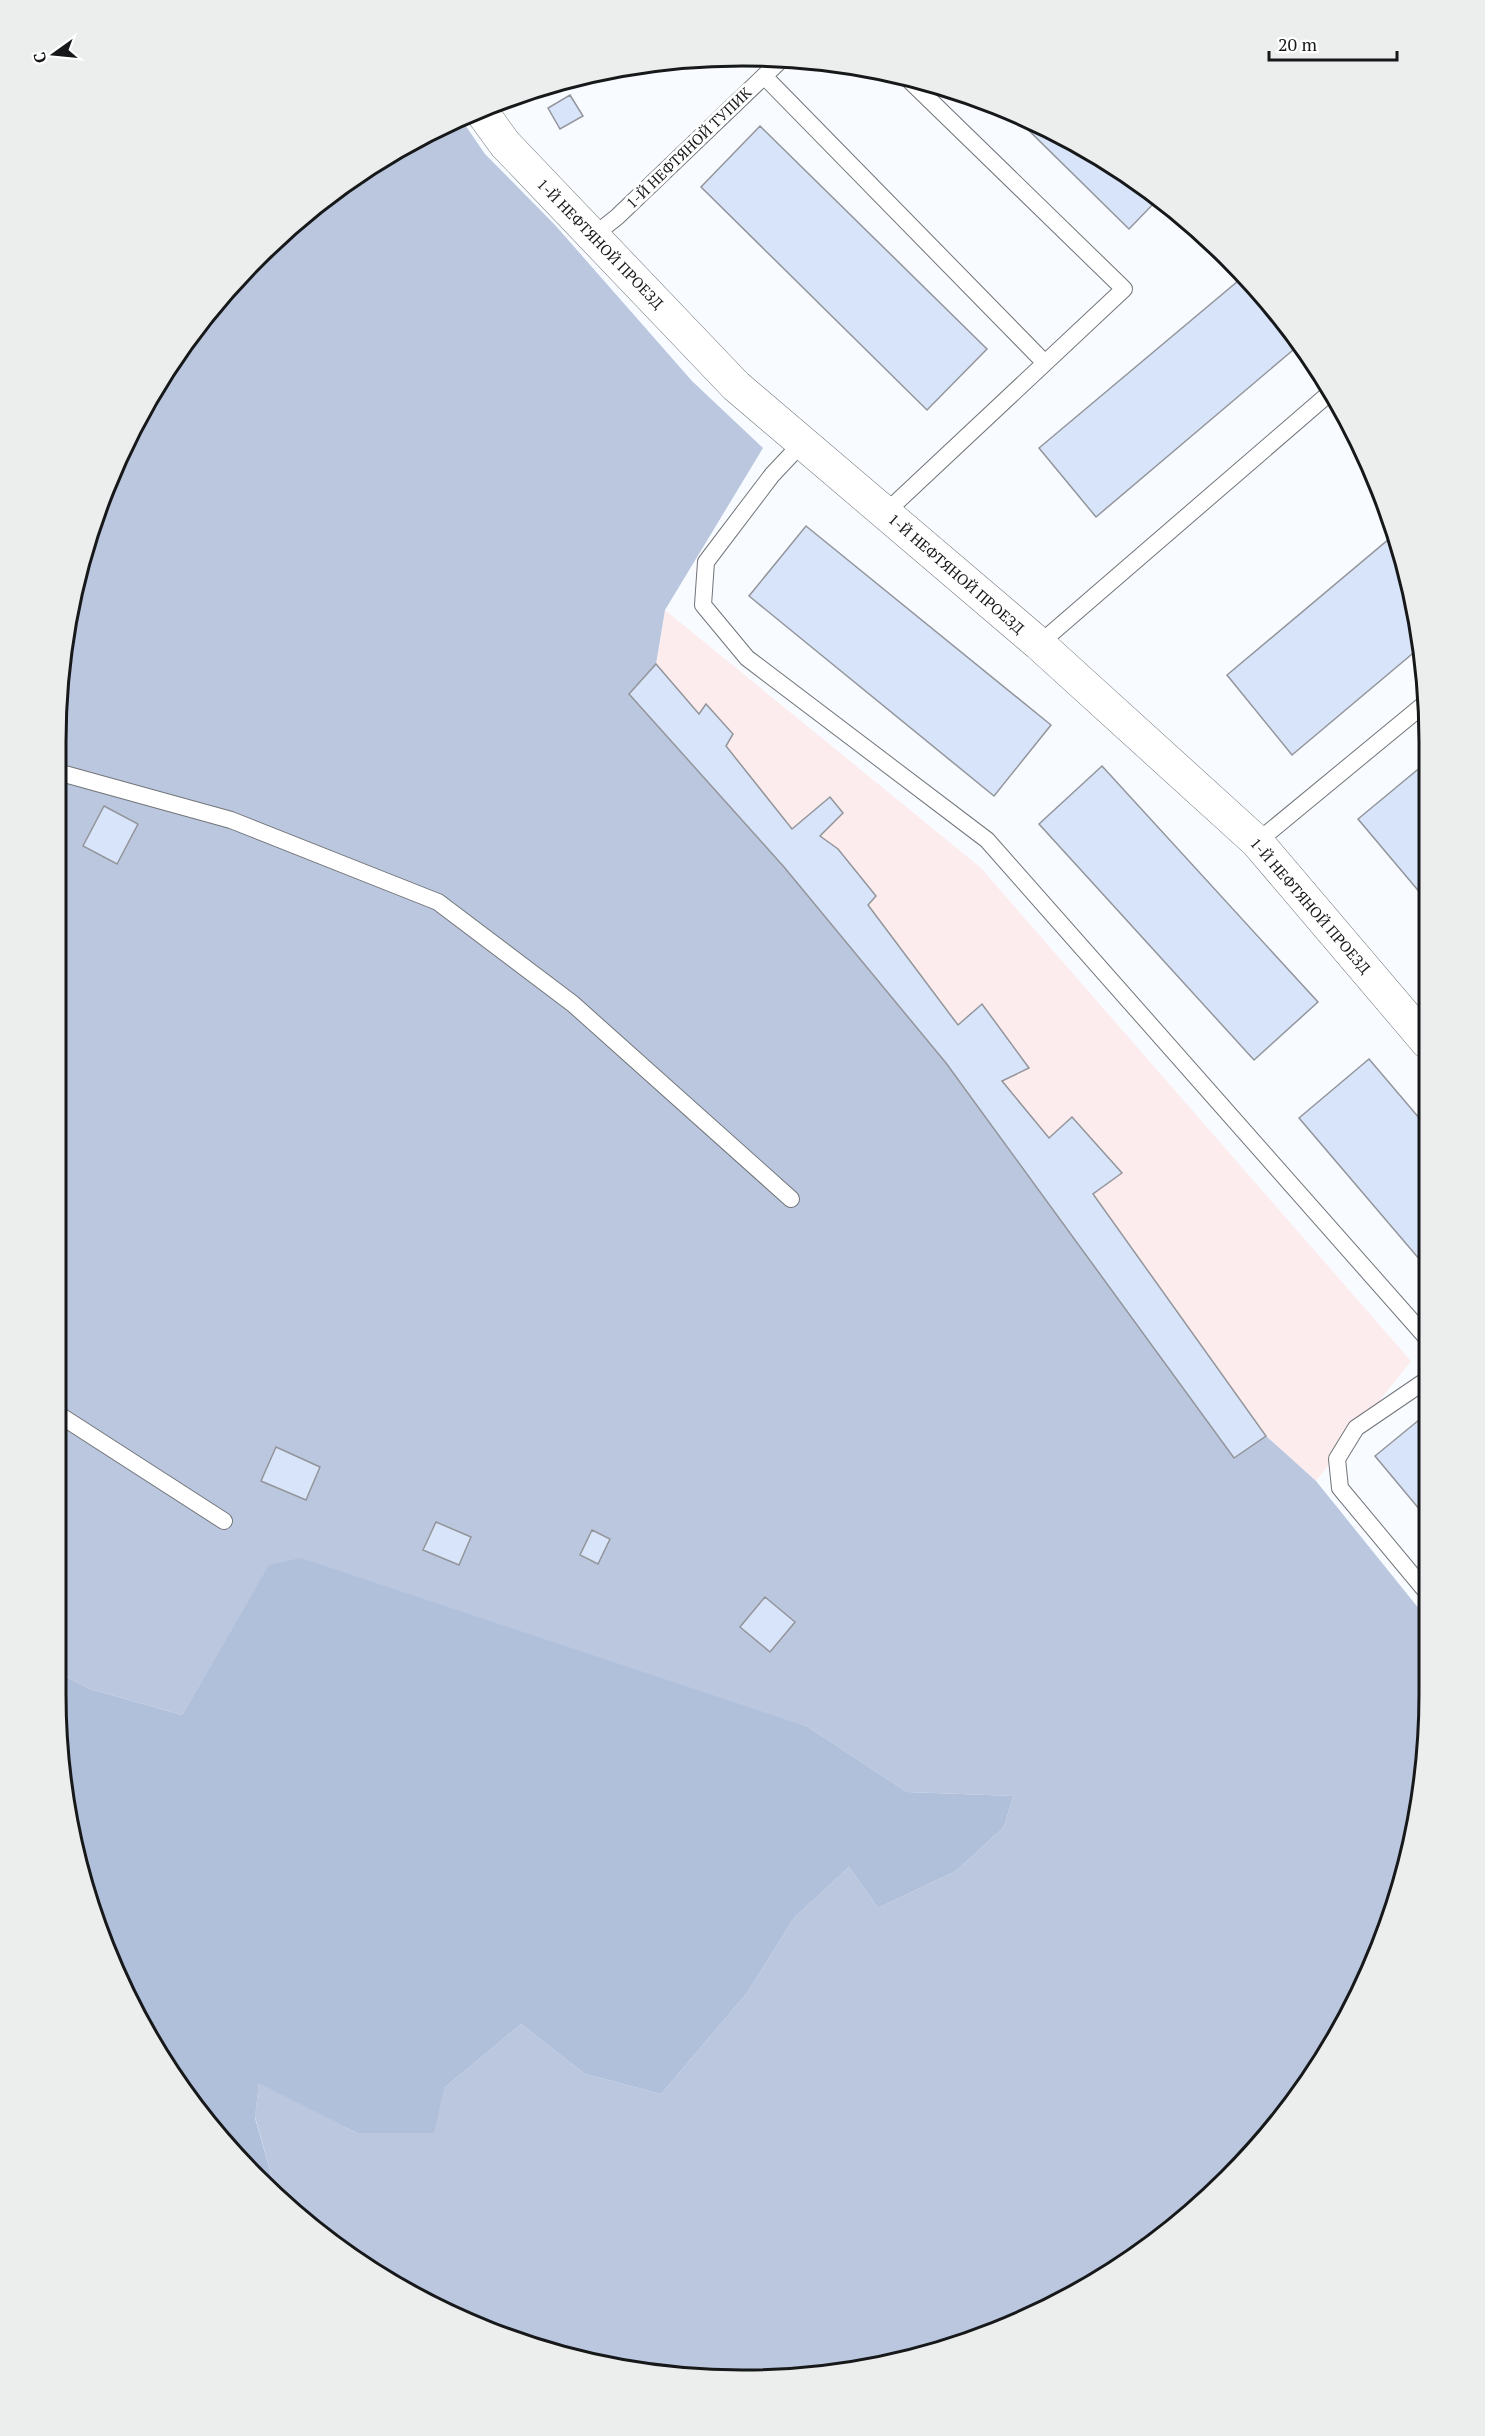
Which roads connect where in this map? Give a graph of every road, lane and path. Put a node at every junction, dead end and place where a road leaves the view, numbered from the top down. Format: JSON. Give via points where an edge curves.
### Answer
{"nodes":[{"id":1,"x":774,"y":67,"type":"edge"},
{"id":2,"x":764,"y":76,"type":"junction"},
{"id":3,"x":919,"y":89,"type":"edge"},
{"id":4,"x":485,"y":117,"type":"edge"},
{"id":5,"x":593,"y":236,"type":"junction"},
{"id":6,"x":1045,"y":363,"type":"junction"},
{"id":7,"x":1324,"y":398,"type":"edge"},
{"id":8,"x":802,"y":442,"type":"junction"},
{"id":9,"x":885,"y":513,"type":"junction"},
{"id":10,"x":1039,"y":644,"type":"junction"},
{"id":11,"x":1418,"y":709,"type":"edge"},
{"id":12,"x":66,"y":774,"type":"edge"},
{"id":13,"x":1257,"y":842,"type":"junction"},
{"id":14,"x":1419,"y":1033,"type":"edge"},
{"id":15,"x":792,"y":1199,"type":"dead end"},
{"id":16,"x":1419,"y":1329,"type":"edge"},
{"id":17,"x":1419,"y":1385,"type":"edge"},
{"id":18,"x":66,"y":1419,"type":"edge"},
{"id":19,"x":224,"y":1521,"type":"dead end"},
{"id":20,"x":1419,"y":1583,"type":"edge"}],
"edges":[{"from":1,"to":2,"type":"lane","name":"1-Й НЕФТЯНОЙ ТУПИК"},
{"from":2,"to":5,"type":"lane","name":"1-Й НЕФТЯНОЙ ТУПИК"},
{"from":2,"to":6,"type":"lane"},
{"from":3,"to":6,"type":"lane","via":[[1124,289]]},
{"from":4,"to":5,"type":"street","name":"1-Й НЕФТЯНОЙ ПРОЕЗД","via":[[505,144]]},
{"from":5,"to":8,"type":"street","name":"1-Й НЕФТЯНОЙ ПРОЕЗД","via":[[736,386]]},
{"from":6,"to":9,"type":"lane"},
{"from":7,"to":10,"type":"lane"},
{"from":8,"to":9,"type":"street","name":"1-Й НЕФТЯНОЙ ПРОЕЗД"},
{"from":8,"to":16,"type":"lane","via":[[706,562],[703,605],[747,658],[987,840]]},
{"from":9,"to":10,"type":"street","name":"1-Й НЕФТЯНОЙ ПРОЕЗД"},
{"from":10,"to":13,"type":"street","name":"1-Й НЕФТЯНОЙ ПРОЕЗД"},
{"from":11,"to":13,"type":"lane"},
{"from":12,"to":15,"type":"lane","via":[[231,820],[438,902],[573,1004]]},
{"from":13,"to":14,"type":"street","name":"1-Й НЕФТЯНОЙ ПРОЕЗД"},
{"from":17,"to":20,"type":"lane","via":[[1356,1428],[1337,1459],[1340,1488]]},
{"from":18,"to":19,"type":"lane"}]}
